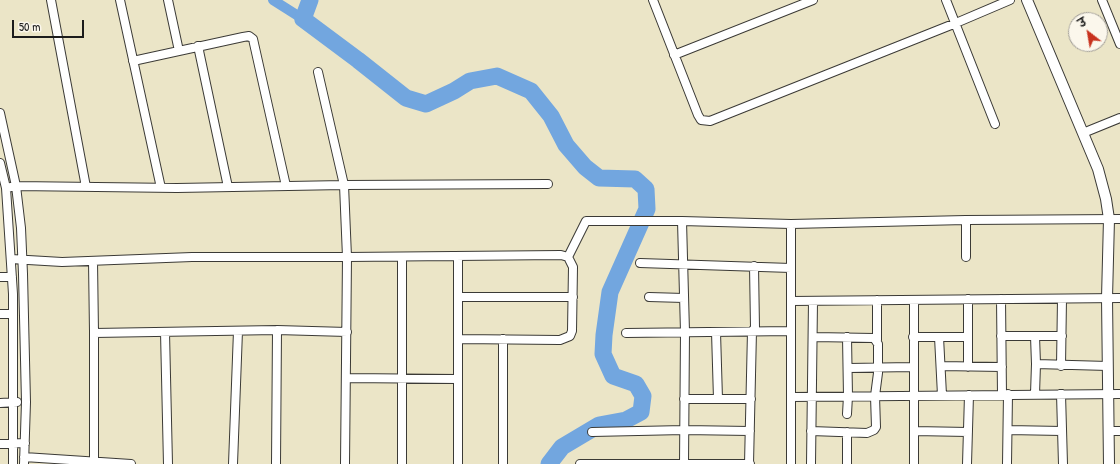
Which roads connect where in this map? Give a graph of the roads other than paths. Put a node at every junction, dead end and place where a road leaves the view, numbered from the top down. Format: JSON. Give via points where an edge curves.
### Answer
{"nodes":[{"id":1,"x":51,"y":0,"type":"edge"},
{"id":2,"x":120,"y":0,"type":"edge"},
{"id":3,"x":168,"y":0,"type":"edge"},
{"id":4,"x":653,"y":0,"type":"edge"},
{"id":5,"x":813,"y":0,"type":"edge"},
{"id":6,"x":946,"y":0,"type":"edge"},
{"id":7,"x":1010,"y":0,"type":"edge"},
{"id":8,"x":1027,"y":0,"type":"edge"},
{"id":9,"x":1102,"y":0,"type":"edge"},
{"id":10,"x":956,"y":23,"type":"junction"},
{"id":11,"x":1119,"y":39,"type":"edge"},
{"id":12,"x":198,"y":46,"type":"junction"},
{"id":13,"x":179,"y":51,"type":"junction"},
{"id":14,"x":674,"y":55,"type":"junction"},
{"id":15,"x":133,"y":61,"type":"junction"},
{"id":16,"x":318,"y":72,"type":"dead end"},
{"id":17,"x":0,"y":113,"type":"edge"},
{"id":18,"x":1120,"y":118,"type":"edge"},
{"id":19,"x":995,"y":124,"type":"dead end"},
{"id":20,"x":1083,"y":133,"type":"junction"},
{"id":21,"x":0,"y":163,"type":"edge"},
{"id":22,"x":548,"y":184,"type":"dead end"},
{"id":23,"x":344,"y":185,"type":"junction"},
{"id":24,"x":16,"y":186,"type":"junction"},
{"id":25,"x":286,"y":186,"type":"junction"},
{"id":26,"x":86,"y":187,"type":"junction"},
{"id":27,"x":228,"y":187,"type":"junction"},
{"id":28,"x":6,"y":188,"type":"junction"},
{"id":29,"x":162,"y":188,"type":"junction"},
{"id":30,"x":1109,"y":219,"type":"junction"},
{"id":31,"x":1120,"y":219,"type":"edge"},
{"id":32,"x":966,"y":220,"type":"junction"},
{"id":33,"x":682,"y":221,"type":"junction"},
{"id":34,"x":791,"y":224,"type":"junction"},
{"id":35,"x":0,"y":238,"type":"edge"},
{"id":36,"x":10,"y":238,"type":"junction"},
{"id":37,"x":458,"y":256,"type":"junction"},
{"id":38,"x":347,"y":257,"type":"junction"},
{"id":39,"x":402,"y":257,"type":"junction"},
{"id":40,"x":568,"y":257,"type":"junction"},
{"id":41,"x":966,"y":257,"type":"dead end"},
{"id":42,"x":11,"y":259,"type":"junction"},
{"id":43,"x":23,"y":260,"type":"junction"},
{"id":44,"x":93,"y":261,"type":"junction"},
{"id":45,"x":640,"y":263,"type":"dead end"},
{"id":46,"x":683,"y":264,"type":"junction"},
{"id":47,"x":754,"y":266,"type":"junction"},
{"id":48,"x":791,"y":268,"type":"junction"},
{"id":49,"x":0,"y":277,"type":"edge"},
{"id":50,"x":12,"y":277,"type":"junction"},
{"id":51,"x":458,"y":297,"type":"junction"},
{"id":52,"x":573,"y":297,"type":"junction"},
{"id":53,"x":648,"y":297,"type":"dead end"},
{"id":54,"x":684,"y":298,"type":"junction"},
{"id":55,"x":1107,"y":298,"type":"junction"},
{"id":56,"x":1120,"y":298,"type":"edge"},
{"id":57,"x":968,"y":299,"type":"junction"},
{"id":58,"x":1001,"y":299,"type":"junction"},
{"id":59,"x":1062,"y":299,"type":"junction"},
{"id":60,"x":878,"y":300,"type":"junction"},
{"id":61,"x":914,"y":300,"type":"junction"},
{"id":62,"x":791,"y":301,"type":"junction"},
{"id":63,"x":813,"y":301,"type":"junction"},
{"id":64,"x":0,"y":314,"type":"edge"},
{"id":65,"x":13,"y":314,"type":"junction"},
{"id":66,"x":277,"y":330,"type":"junction"},
{"id":67,"x":238,"y":331,"type":"junction"},
{"id":68,"x":752,"y":331,"type":"junction"},
{"id":69,"x":791,"y":331,"type":"junction"},
{"id":70,"x":94,"y":332,"type":"junction"},
{"id":71,"x":165,"y":332,"type":"junction"},
{"id":72,"x":347,"y":332,"type":"junction"},
{"id":73,"x":685,"y":332,"type":"junction"},
{"id":74,"x":716,"y":332,"type":"junction"},
{"id":75,"x":626,"y":333,"type":"dead end"},
{"id":76,"x":1001,"y":336,"type":"junction"},
{"id":77,"x":1035,"y":336,"type":"junction"},
{"id":78,"x":1062,"y":336,"type":"junction"},
{"id":79,"x":848,"y":337,"type":"junction"},
{"id":80,"x":914,"y":337,"type":"junction"},
{"id":81,"x":939,"y":337,"type":"junction"},
{"id":82,"x":968,"y":337,"type":"junction"},
{"id":83,"x":813,"y":338,"type":"junction"},
{"id":84,"x":458,"y":339,"type":"junction"},
{"id":85,"x":503,"y":339,"type":"junction"},
{"id":86,"x":877,"y":340,"type":"junction"},
{"id":87,"x":1036,"y":364,"type":"junction"},
{"id":88,"x":941,"y":366,"type":"junction"},
{"id":89,"x":1061,"y":366,"type":"junction"},
{"id":90,"x":1108,"y":366,"type":"junction"},
{"id":91,"x":878,"y":367,"type":"junction"},
{"id":92,"x":914,"y":367,"type":"junction"},
{"id":93,"x":968,"y":367,"type":"junction"},
{"id":94,"x":1002,"y":367,"type":"junction"},
{"id":95,"x":848,"y":368,"type":"junction"},
{"id":96,"x":346,"y":378,"type":"junction"},
{"id":97,"x":402,"y":379,"type":"junction"},
{"id":98,"x":458,"y":379,"type":"junction"},
{"id":99,"x":1005,"y":394,"type":"junction"},
{"id":100,"x":1035,"y":394,"type":"junction"},
{"id":101,"x":1061,"y":394,"type":"junction"},
{"id":102,"x":1108,"y":394,"type":"junction"},
{"id":103,"x":1120,"y":394,"type":"edge"},
{"id":104,"x":914,"y":395,"type":"junction"},
{"id":105,"x":942,"y":395,"type":"junction"},
{"id":106,"x":969,"y":395,"type":"junction"},
{"id":107,"x":848,"y":396,"type":"junction"},
{"id":108,"x":875,"y":396,"type":"junction"},
{"id":109,"x":791,"y":397,"type":"junction"},
{"id":110,"x":812,"y":397,"type":"junction"},
{"id":111,"x":684,"y":399,"type":"junction"},
{"id":112,"x":718,"y":399,"type":"junction"},
{"id":113,"x":751,"y":399,"type":"junction"},
{"id":114,"x":26,"y":402,"type":"junction"},
{"id":115,"x":0,"y":403,"type":"edge"},
{"id":116,"x":13,"y":403,"type":"junction"},
{"id":117,"x":847,"y":414,"type":"dead end"},
{"id":118,"x":684,"y":430,"type":"junction"},
{"id":119,"x":1008,"y":430,"type":"junction"},
{"id":120,"x":1120,"y":430,"type":"edge"},
{"id":121,"x":750,"y":431,"type":"junction"},
{"id":122,"x":811,"y":431,"type":"junction"},
{"id":123,"x":914,"y":431,"type":"junction"},
{"id":124,"x":1062,"y":431,"type":"junction"},
{"id":125,"x":1108,"y":431,"type":"junction"},
{"id":126,"x":592,"y":432,"type":"dead end"},
{"id":127,"x":848,"y":432,"type":"junction"},
{"id":128,"x":968,"y":432,"type":"junction"},
{"id":129,"x":25,"y":443,"type":"junction"},
{"id":130,"x":0,"y":444,"type":"edge"},
{"id":131,"x":13,"y":444,"type":"junction"},
{"id":132,"x":24,"y":461,"type":"edge"},
{"id":133,"x":94,"y":462,"type":"junction"},
{"id":134,"x":13,"y":464,"type":"edge"},
{"id":135,"x":131,"y":464,"type":"edge"},
{"id":136,"x":168,"y":464,"type":"edge"},
{"id":137,"x":233,"y":464,"type":"edge"},
{"id":138,"x":276,"y":464,"type":"edge"},
{"id":139,"x":345,"y":464,"type":"edge"},
{"id":140,"x":402,"y":464,"type":"edge"},
{"id":141,"x":458,"y":464,"type":"edge"},
{"id":142,"x":503,"y":464,"type":"edge"},
{"id":143,"x":580,"y":464,"type":"edge"},
{"id":144,"x":684,"y":464,"type":"edge"},
{"id":145,"x":750,"y":464,"type":"edge"},
{"id":146,"x":791,"y":464,"type":"edge"},
{"id":147,"x":811,"y":464,"type":"edge"},
{"id":148,"x":847,"y":464,"type":"edge"},
{"id":149,"x":914,"y":464,"type":"edge"},
{"id":150,"x":967,"y":464,"type":"edge"},
{"id":151,"x":1007,"y":464,"type":"edge"},
{"id":152,"x":1063,"y":464,"type":"edge"},
{"id":153,"x":1109,"y":464,"type":"edge"}],
"edges":[{"from":1,"to":26,"type":"street"},
{"from":2,"to":15,"type":"street"},
{"from":3,"to":13,"type":"street"},
{"from":4,"to":14,"type":"street"},
{"from":5,"to":14,"type":"street"},
{"from":6,"to":10,"type":"street"},
{"from":7,"to":10,"type":"street"},
{"from":8,"to":20,"type":"street"},
{"from":9,"to":11,"type":"street"},
{"from":10,"to":14,"type":"street","via":[[710,121],[701,120],[698,115]]},
{"from":10,"to":19,"type":"street"},
{"from":12,"to":13,"type":"street"},
{"from":12,"to":25,"type":"street","via":[[249,36],[254,39]]},
{"from":12,"to":27,"type":"street"},
{"from":13,"to":15,"type":"street"},
{"from":15,"to":29,"type":"street"},
{"from":16,"to":23,"type":"street"},
{"from":17,"to":24,"type":"street"},
{"from":18,"to":20,"type":"street"},
{"from":20,"to":30,"type":"street","via":[[1098,170]]},
{"from":21,"to":28,"type":"street"},
{"from":22,"to":23,"type":"street"},
{"from":23,"to":25,"type":"street"},
{"from":23,"to":38,"type":"street"},
{"from":24,"to":26,"type":"street"},
{"from":24,"to":28,"type":"street"},
{"from":24,"to":43,"type":"street"},
{"from":25,"to":27,"type":"street"},
{"from":26,"to":29,"type":"street"},
{"from":27,"to":29,"type":"street"},
{"from":28,"to":36,"type":"street"},
{"from":30,"to":31,"type":"street"},
{"from":30,"to":32,"type":"street"},
{"from":30,"to":55,"type":"street"},
{"from":32,"to":34,"type":"street"},
{"from":32,"to":41,"type":"street"},
{"from":33,"to":34,"type":"street"},
{"from":33,"to":40,"type":"street","via":[[586,221]]},
{"from":33,"to":46,"type":"street"},
{"from":34,"to":48,"type":"street"},
{"from":35,"to":36,"type":"street"},
{"from":36,"to":42,"type":"street"},
{"from":37,"to":39,"type":"street"},
{"from":37,"to":40,"type":"street"},
{"from":37,"to":51,"type":"street"},
{"from":38,"to":39,"type":"street"},
{"from":38,"to":44,"type":"street","via":[[192,257]]},
{"from":38,"to":72,"type":"street"},
{"from":39,"to":97,"type":"street"},
{"from":40,"to":52,"type":"street","via":[[573,266]]},
{"from":42,"to":43,"type":"street"},
{"from":42,"to":50,"type":"street"},
{"from":43,"to":44,"type":"street"},
{"from":43,"to":114,"type":"street"},
{"from":44,"to":70,"type":"street"},
{"from":45,"to":46,"type":"street"},
{"from":46,"to":47,"type":"street"},
{"from":46,"to":54,"type":"street"},
{"from":47,"to":48,"type":"street"},
{"from":47,"to":68,"type":"street","via":[[755,328]]},
{"from":48,"to":62,"type":"street"},
{"from":49,"to":50,"type":"street"},
{"from":50,"to":65,"type":"street"},
{"from":51,"to":52,"type":"street"},
{"from":51,"to":84,"type":"street"},
{"from":52,"to":85,"type":"street","via":[[570,336],[560,340]]},
{"from":53,"to":54,"type":"street"},
{"from":54,"to":73,"type":"street"},
{"from":55,"to":56,"type":"street"},
{"from":55,"to":59,"type":"street"},
{"from":55,"to":90,"type":"street"},
{"from":57,"to":58,"type":"street"},
{"from":57,"to":61,"type":"street"},
{"from":57,"to":82,"type":"street"},
{"from":58,"to":59,"type":"street"},
{"from":58,"to":76,"type":"street"},
{"from":59,"to":78,"type":"street"},
{"from":60,"to":61,"type":"street"},
{"from":60,"to":63,"type":"street"},
{"from":60,"to":86,"type":"street"},
{"from":61,"to":80,"type":"street"},
{"from":62,"to":63,"type":"street"},
{"from":62,"to":69,"type":"street"},
{"from":63,"to":83,"type":"street"},
{"from":64,"to":65,"type":"street"},
{"from":65,"to":116,"type":"street"},
{"from":66,"to":67,"type":"street"},
{"from":66,"to":72,"type":"street"},
{"from":66,"to":138,"type":"street"},
{"from":67,"to":71,"type":"street"},
{"from":67,"to":137,"type":"street"},
{"from":68,"to":69,"type":"street"},
{"from":68,"to":74,"type":"street"},
{"from":68,"to":113,"type":"street"},
{"from":69,"to":109,"type":"street"},
{"from":70,"to":71,"type":"street"},
{"from":70,"to":133,"type":"street"},
{"from":71,"to":136,"type":"street"},
{"from":72,"to":96,"type":"street"},
{"from":73,"to":74,"type":"street"},
{"from":73,"to":75,"type":"street"},
{"from":73,"to":111,"type":"street"},
{"from":74,"to":112,"type":"street"},
{"from":76,"to":77,"type":"street"},
{"from":76,"to":94,"type":"street"},
{"from":77,"to":78,"type":"street"},
{"from":77,"to":87,"type":"street"},
{"from":78,"to":89,"type":"street"},
{"from":79,"to":83,"type":"street"},
{"from":79,"to":86,"type":"street","via":[[870,337]]},
{"from":79,"to":95,"type":"street"},
{"from":80,"to":81,"type":"street"},
{"from":80,"to":92,"type":"street"},
{"from":81,"to":82,"type":"street"},
{"from":81,"to":88,"type":"street"},
{"from":82,"to":93,"type":"street"},
{"from":83,"to":110,"type":"street"},
{"from":84,"to":85,"type":"street"},
{"from":84,"to":98,"type":"street"},
{"from":85,"to":142,"type":"street"},
{"from":86,"to":91,"type":"street"},
{"from":87,"to":89,"type":"street"},
{"from":87,"to":100,"type":"street"},
{"from":88,"to":93,"type":"street"},
{"from":88,"to":105,"type":"street"},
{"from":89,"to":90,"type":"street"},
{"from":90,"to":102,"type":"street"},
{"from":91,"to":92,"type":"street"},
{"from":91,"to":95,"type":"street"},
{"from":91,"to":108,"type":"street"},
{"from":92,"to":104,"type":"street"},
{"from":93,"to":94,"type":"street"},
{"from":94,"to":99,"type":"street"},
{"from":95,"to":107,"type":"street"},
{"from":96,"to":97,"type":"street"},
{"from":96,"to":139,"type":"street"},
{"from":97,"to":98,"type":"street"},
{"from":97,"to":140,"type":"street"},
{"from":98,"to":141,"type":"street"},
{"from":99,"to":100,"type":"street"},
{"from":99,"to":106,"type":"street"},
{"from":99,"to":119,"type":"street"},
{"from":100,"to":101,"type":"street"},
{"from":101,"to":102,"type":"street"},
{"from":101,"to":124,"type":"street"},
{"from":102,"to":103,"type":"street"},
{"from":102,"to":125,"type":"street"},
{"from":104,"to":105,"type":"street"},
{"from":104,"to":108,"type":"street"},
{"from":104,"to":123,"type":"street"},
{"from":105,"to":106,"type":"street"},
{"from":106,"to":128,"type":"street"},
{"from":107,"to":108,"type":"street"},
{"from":107,"to":110,"type":"street"},
{"from":107,"to":117,"type":"street"},
{"from":108,"to":127,"type":"street","via":[[874,430],[867,433]]},
{"from":109,"to":110,"type":"street"},
{"from":109,"to":146,"type":"street"},
{"from":110,"to":122,"type":"street"},
{"from":111,"to":112,"type":"street"},
{"from":111,"to":118,"type":"street"},
{"from":112,"to":113,"type":"street"},
{"from":113,"to":121,"type":"street"},
{"from":114,"to":116,"type":"street"},
{"from":114,"to":129,"type":"street"},
{"from":115,"to":116,"type":"street"},
{"from":116,"to":131,"type":"street"},
{"from":118,"to":121,"type":"street"},
{"from":118,"to":126,"type":"street"},
{"from":118,"to":144,"type":"street"},
{"from":119,"to":124,"type":"street"},
{"from":119,"to":151,"type":"street"},
{"from":120,"to":125,"type":"street"},
{"from":121,"to":145,"type":"street"},
{"from":122,"to":127,"type":"street"},
{"from":122,"to":147,"type":"street"},
{"from":123,"to":128,"type":"street"},
{"from":123,"to":149,"type":"street"},
{"from":124,"to":152,"type":"street"},
{"from":125,"to":153,"type":"street"},
{"from":127,"to":148,"type":"street"},
{"from":128,"to":150,"type":"street"},
{"from":129,"to":131,"type":"street"},
{"from":129,"to":132,"type":"street"},
{"from":130,"to":131,"type":"street"},
{"from":131,"to":134,"type":"street"},
{"from":132,"to":133,"type":"street"},
{"from":133,"to":135,"type":"street"},
{"from":143,"to":144,"type":"street"},
{"from":144,"to":145,"type":"street"}]}
